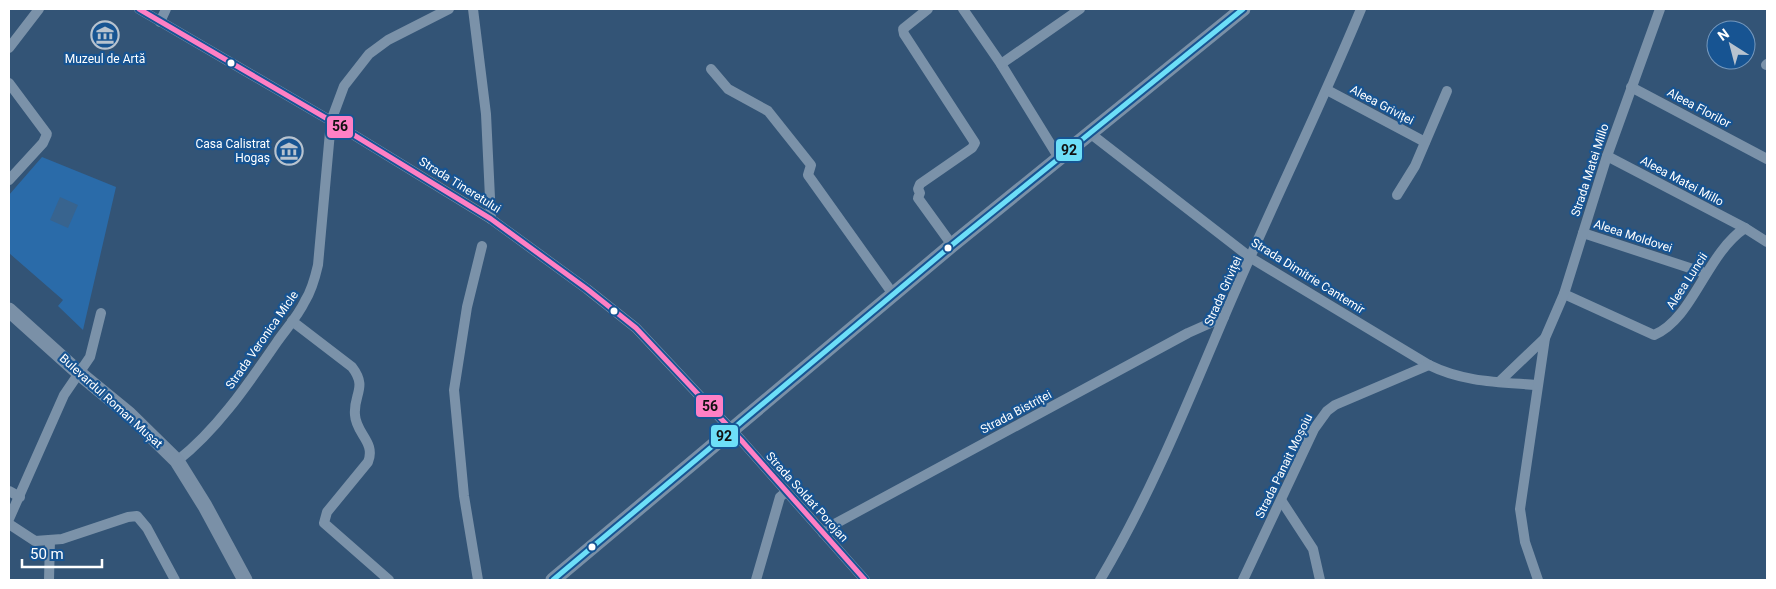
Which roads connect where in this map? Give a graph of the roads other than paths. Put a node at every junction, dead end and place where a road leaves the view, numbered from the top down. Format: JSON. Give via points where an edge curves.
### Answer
{"nodes":[{"id":1,"x":39,"y":9,"type":"edge"},
{"id":2,"x":139,"y":9,"type":"edge"},
{"id":3,"x":166,"y":9,"type":"edge"},
{"id":4,"x":449,"y":9,"type":"edge"},
{"id":5,"x":473,"y":9,"type":"edge"},
{"id":6,"x":928,"y":9,"type":"edge"},
{"id":7,"x":963,"y":9,"type":"edge"},
{"id":8,"x":1080,"y":9,"type":"edge"},
{"id":9,"x":1243,"y":9,"type":"edge"},
{"id":10,"x":1361,"y":9,"type":"edge"},
{"id":11,"x":1660,"y":9,"type":"edge"},
{"id":12,"x":160,"y":22,"type":"junction"},
{"id":13,"x":9,"y":48,"type":"edge"},
{"id":14,"x":1001,"y":64,"type":"junction"},
{"id":15,"x":711,"y":69,"type":"dead end"},
{"id":16,"x":9,"y":83,"type":"edge"},
{"id":17,"x":1631,"y":86,"type":"junction"},
{"id":18,"x":1327,"y":90,"type":"junction"},
{"id":19,"x":1447,"y":91,"type":"dead end"},
{"id":20,"x":331,"y":121,"type":"junction"},
{"id":21,"x":1091,"y":134,"type":"junction"},
{"id":22,"x":1426,"y":142,"type":"junction"},
{"id":23,"x":1608,"y":156,"type":"junction"},
{"id":24,"x":1059,"y":158,"type":"junction"},
{"id":25,"x":1767,"y":159,"type":"edge"},
{"id":26,"x":9,"y":180,"type":"edge"},
{"id":27,"x":1397,"y":195,"type":"dead end"},
{"id":28,"x":492,"y":219,"type":"junction"},
{"id":29,"x":1745,"y":228,"type":"junction"},
{"id":30,"x":1582,"y":233,"type":"junction"},
{"id":31,"x":1767,"y":242,"type":"edge"},
{"id":32,"x":952,"y":245,"type":"junction"},
{"id":33,"x":482,"y":246,"type":"dead end"},
{"id":34,"x":1251,"y":258,"type":"junction"},
{"id":35,"x":1705,"y":273,"type":"junction"},
{"id":36,"x":893,"y":294,"type":"junction"},
{"id":37,"x":1564,"y":294,"type":"junction"},
{"id":38,"x":9,"y":310,"type":"edge"},
{"id":39,"x":101,"y":313,"type":"dead end"},
{"id":40,"x":1224,"y":317,"type":"junction"},
{"id":41,"x":292,"y":321,"type":"junction"},
{"id":42,"x":1544,"y":338,"type":"junction"},
{"id":43,"x":1428,"y":365,"type":"junction"},
{"id":44,"x":79,"y":373,"type":"junction"},
{"id":45,"x":1499,"y":382,"type":"junction"},
{"id":46,"x":1536,"y":385,"type":"junction"},
{"id":47,"x":731,"y":431,"type":"junction"},
{"id":48,"x":177,"y":461,"type":"junction"},
{"id":49,"x":9,"y":491,"type":"edge"},
{"id":50,"x":786,"y":492,"type":"junction"},
{"id":51,"x":20,"y":497,"type":"junction"},
{"id":52,"x":1281,"y":500,"type":"junction"},
{"id":53,"x":9,"y":519,"type":"edge"},
{"id":54,"x":9,"y":524,"type":"edge"},
{"id":55,"x":822,"y":534,"type":"junction"},
{"id":56,"x":50,"y":540,"type":"junction"},
{"id":57,"x":49,"y":580,"type":"edge"},
{"id":58,"x":175,"y":580,"type":"edge"},
{"id":59,"x":245,"y":580,"type":"edge"},
{"id":60,"x":389,"y":580,"type":"edge"},
{"id":61,"x":478,"y":580,"type":"edge"},
{"id":62,"x":552,"y":580,"type":"edge"},
{"id":63,"x":756,"y":580,"type":"edge"},
{"id":64,"x":865,"y":580,"type":"edge"},
{"id":65,"x":1100,"y":580,"type":"edge"},
{"id":66,"x":1243,"y":580,"type":"edge"},
{"id":67,"x":1320,"y":580,"type":"edge"},
{"id":68,"x":1538,"y":580,"type":"edge"}],
"edges":[{"from":1,"to":13,"type":"street"},
{"from":2,"to":12,"type":"street","name":"Strada Tineretului"},
{"from":3,"to":12,"type":"street"},
{"from":4,"to":20,"type":"street","name":"Strada Veronica Micle","via":[[388,40],[369,54],[344,86]]},
{"from":5,"to":28,"type":"street","via":[[486,114]]},
{"from":6,"to":32,"type":"street","via":[[906,24],[904,34],[975,143],[920,184],[918,189],[918,198]]},
{"from":7,"to":14,"type":"street"},
{"from":8,"to":14,"type":"street"},
{"from":9,"to":21,"type":"main road"},
{"from":10,"to":18,"type":"street","name":"Strada Griviței"},
{"from":11,"to":17,"type":"street","name":"Strada Matei Millo"},
{"from":12,"to":20,"type":"street","name":"Strada Tineretului"},
{"from":14,"to":24,"type":"street"},
{"from":15,"to":36,"type":"street","via":[[728,88],[762,106],[774,117],[811,165],[808,175]]},
{"from":16,"to":26,"type":"street","via":[[47,134],[43,143]]},
{"from":17,"to":23,"type":"street","name":"Strada Matei Millo"},
{"from":17,"to":25,"type":"street","name":"Aleea Florilor"},
{"from":18,"to":22,"type":"street","name":"Aleea Griviței"},
{"from":18,"to":34,"type":"street","name":"Strada Griviței"},
{"from":19,"to":22,"type":"street"},
{"from":20,"to":28,"type":"street","name":"Strada Tineretului"},
{"from":20,"to":41,"type":"street","name":"Strada Veronica Micle","via":[[318,265],[312,287]]},
{"from":21,"to":24,"type":"main road"},
{"from":21,"to":34,"type":"street","name":"Strada Dimitrie Cantemir"},
{"from":22,"to":27,"type":"street"},
{"from":23,"to":29,"type":"street","name":"Aleea Matei Millo"},
{"from":23,"to":30,"type":"street","name":"Strada Matei Millo"},
{"from":24,"to":32,"type":"main road"},
{"from":28,"to":47,"type":"street","name":"Strada Tineretului","via":[[636,328]]},
{"from":29,"to":31,"type":"street"},
{"from":29,"to":35,"type":"street","name":"Aleea Luncii","via":[[1728,242]]},
{"from":30,"to":35,"type":"street","name":"Aleea Moldovei"},
{"from":30,"to":37,"type":"street","name":"Strada Matei Millo"},
{"from":32,"to":36,"type":"main road"},
{"from":33,"to":61,"type":"street","via":[[467,307],[454,390],[464,496]]},
{"from":34,"to":40,"type":"street","name":"Strada Griviței"},
{"from":34,"to":43,"type":"street","name":"Strada Dimitrie Cantemir"},
{"from":35,"to":37,"type":"street","name":"Aleea Luncii","via":[[1675,322],[1654,335]]},
{"from":36,"to":47,"type":"main road"},
{"from":37,"to":42,"type":"street","name":"Strada Matei Millo"},
{"from":38,"to":44,"type":"main road","name":"Bulevardul Roman Mușat"},
{"from":39,"to":44,"type":"street","via":[[90,357]]},
{"from":40,"to":55,"type":"street","name":"Strada Bistriței","via":[[1188,333],[831,526]]},
{"from":40,"to":65,"type":"street","name":"Strada Griviței","via":[[1205,368],[1153,483]]},
{"from":41,"to":48,"type":"street","name":"Strada Veronica Micle","via":[[224,414],[192,450]]},
{"from":41,"to":60,"type":"street","via":[[352,367],[361,384],[355,417],[372,454],[327,512],[324,523]]},
{"from":42,"to":45,"type":"street","name":"Strada Matei Millo"},
{"from":42,"to":46,"type":"street","name":"Strada Matei Millo"},
{"from":43,"to":45,"type":"street","name":"Strada Dimitrie Cantemir","via":[[1459,378]]},
{"from":43,"to":52,"type":"street","name":"Strada Panait Moșoiu","via":[[1348,398],[1327,411],[1314,429]]},
{"from":44,"to":48,"type":"main road","name":"Bulevardul Roman Mușat","via":[[130,414]]},
{"from":44,"to":51,"type":"street","via":[[64,395]]},
{"from":45,"to":46,"type":"street","name":"Strada Dimitrie Cantemir"},
{"from":46,"to":68,"type":"street","name":"Strada Matei Millo","via":[[1520,509],[1524,542]]},
{"from":47,"to":50,"type":"street","name":"Strada Soldat Porojan"},
{"from":47,"to":62,"type":"main road"},
{"from":48,"to":59,"type":"main road","name":"Bulevardul Roman Mușat"},
{"from":49,"to":51,"type":"street"},
{"from":50,"to":55,"type":"street","name":"Strada Soldat Porojan"},
{"from":50,"to":63,"type":"street","via":[[780,497]]},
{"from":51,"to":53,"type":"street"},
{"from":52,"to":66,"type":"street","name":"Strada Panait Moșoiu"},
{"from":52,"to":67,"type":"street","via":[[1313,549]]},
{"from":54,"to":56,"type":"street","via":[[35,541]]},
{"from":55,"to":64,"type":"street","name":"Strada Soldat Porojan"},
{"from":56,"to":57,"type":"street"},
{"from":56,"to":58,"type":"street","via":[[138,516]]}]}
